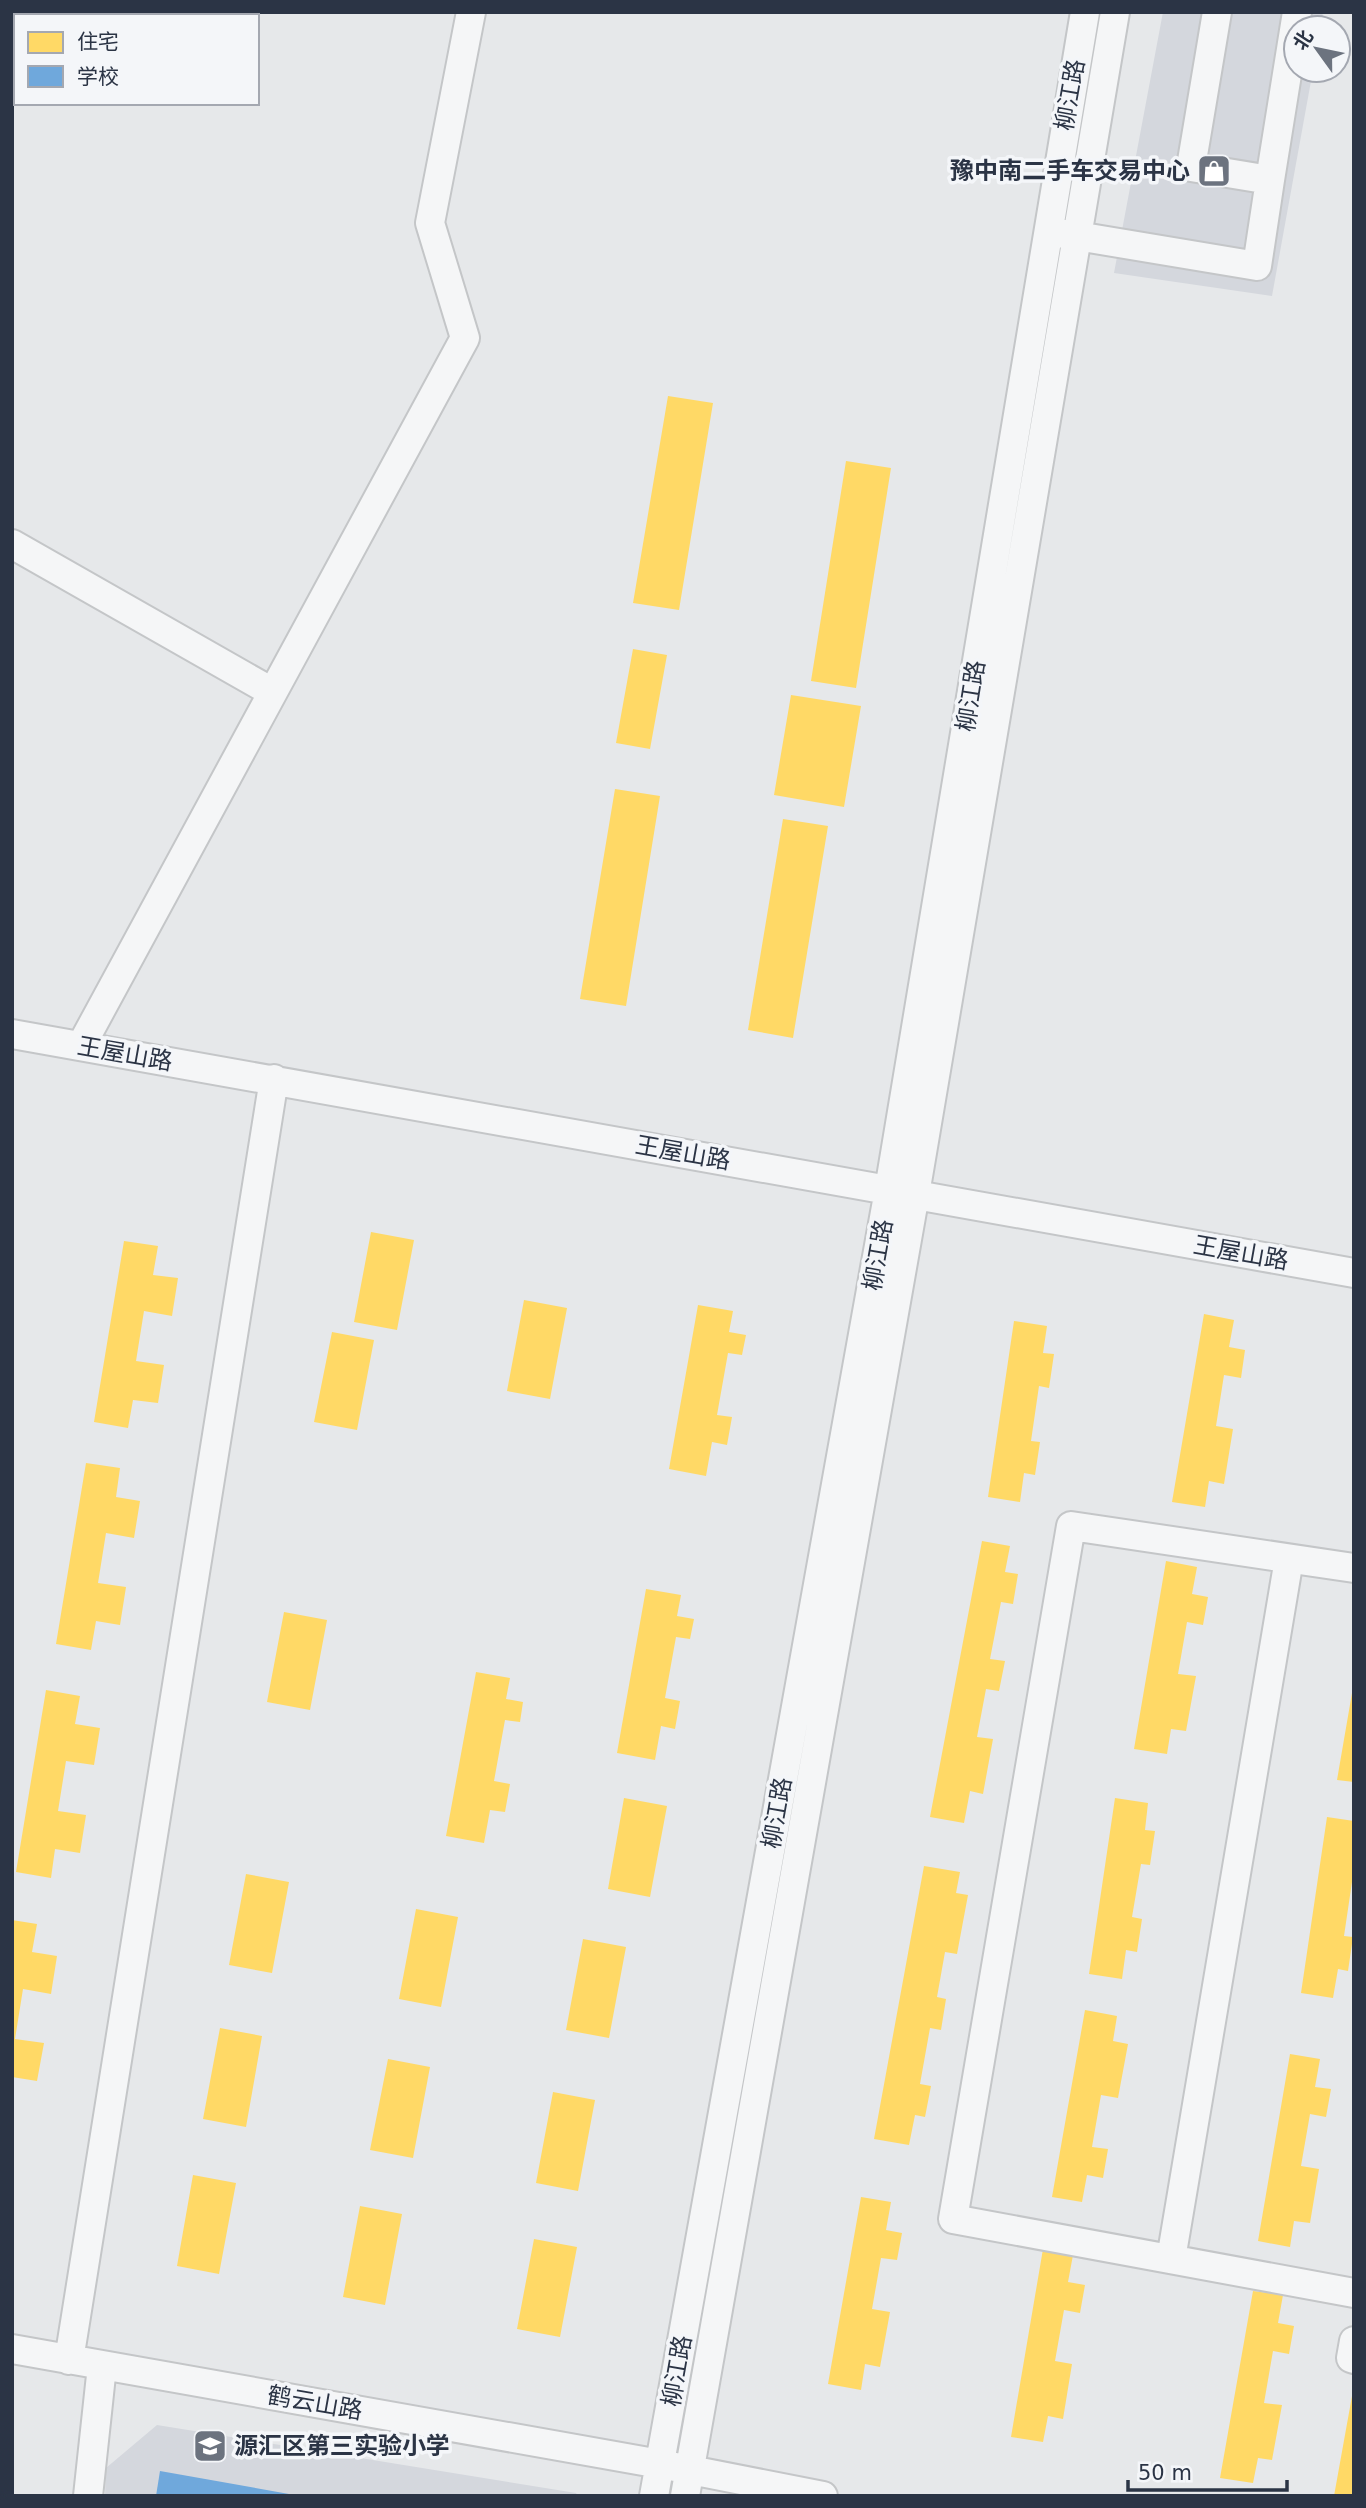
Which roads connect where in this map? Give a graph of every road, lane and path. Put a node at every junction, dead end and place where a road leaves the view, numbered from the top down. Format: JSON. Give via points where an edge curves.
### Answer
{"nodes":[{"id":1,"x":471,"y":12,"type":"edge"},
{"id":2,"x":1084,"y":12,"type":"edge"},
{"id":3,"x":1115,"y":12,"type":"edge"},
{"id":4,"x":1217,"y":12,"type":"edge"},
{"id":5,"x":1297,"y":12,"type":"edge"},
{"id":6,"x":1270,"y":180,"type":"junction"},
{"id":7,"x":1047,"y":231,"type":"junction"},
{"id":8,"x":1077,"y":236,"type":"junction"},
{"id":9,"x":12,"y":544,"type":"edge"},
{"id":10,"x":272,"y":692,"type":"junction"},
{"id":11,"x":12,"y":1034,"type":"edge"},
{"id":12,"x":81,"y":1046,"type":"junction"},
{"id":13,"x":274,"y":1079,"type":"junction"},
{"id":14,"x":902,"y":1192,"type":"junction"},
{"id":15,"x":1354,"y":1273,"type":"edge"},
{"id":16,"x":1289,"y":1559,"type":"junction"},
{"id":17,"x":1354,"y":1569,"type":"edge"},
{"id":18,"x":1171,"y":2259,"type":"junction"},
{"id":19,"x":1354,"y":2293,"type":"edge"},
{"id":20,"x":1354,"y":2341,"type":"edge"},
{"id":21,"x":12,"y":2349,"type":"edge"},
{"id":22,"x":1354,"y":2358,"type":"edge"},
{"id":23,"x":69,"y":2360,"type":"junction"},
{"id":24,"x":102,"y":2366,"type":"junction"},
{"id":25,"x":660,"y":2464,"type":"junction"},
{"id":26,"x":688,"y":2483,"type":"edge"},
{"id":27,"x":88,"y":2496,"type":"edge"},
{"id":28,"x":654,"y":2496,"type":"edge"},
{"id":29,"x":823,"y":2496,"type":"edge"}],
"edges":[{"from":1,"to":10,"type":"street","via":[[430,223],[465,338]]},
{"from":2,"to":7,"type":"street","name":"柳江路"},
{"from":3,"to":8,"type":"street","name":"柳江路"},
{"from":4,"to":6,"type":"street","via":[[1191,167]]},
{"from":5,"to":6,"type":"street"},
{"from":6,"to":8,"type":"street","via":[[1257,266]]},
{"from":7,"to":8,"type":"street"},
{"from":7,"to":14,"type":"street","name":"柳江路"},
{"from":8,"to":14,"type":"street","name":"柳江路"},
{"from":9,"to":10,"type":"street"},
{"from":10,"to":12,"type":"street"},
{"from":11,"to":12,"type":"street","name":"王屋山路"},
{"from":12,"to":13,"type":"street","name":"王屋山路"},
{"from":13,"to":14,"type":"street","name":"王屋山路"},
{"from":13,"to":23,"type":"street"},
{"from":14,"to":15,"type":"street","name":"王屋山路"},
{"from":14,"to":25,"type":"street","name":"柳江路"},
{"from":14,"to":26,"type":"street","name":"柳江路"},
{"from":16,"to":17,"type":"street"},
{"from":16,"to":18,"type":"street"},
{"from":16,"to":18,"type":"street","via":[[1071,1526],[953,2219]]},
{"from":18,"to":19,"type":"street"},
{"from":20,"to":22,"type":"street"},
{"from":21,"to":23,"type":"street","name":"鹤云山路"},
{"from":23,"to":24,"type":"street","name":"鹤云山路"},
{"from":24,"to":25,"type":"street","name":"鹤云山路"},
{"from":24,"to":27,"type":"street"},
{"from":25,"to":26,"type":"street","name":"鹤云山路"},
{"from":25,"to":28,"type":"street","name":"柳江路"},
{"from":26,"to":29,"type":"street","name":"鹤云山路"}]}
